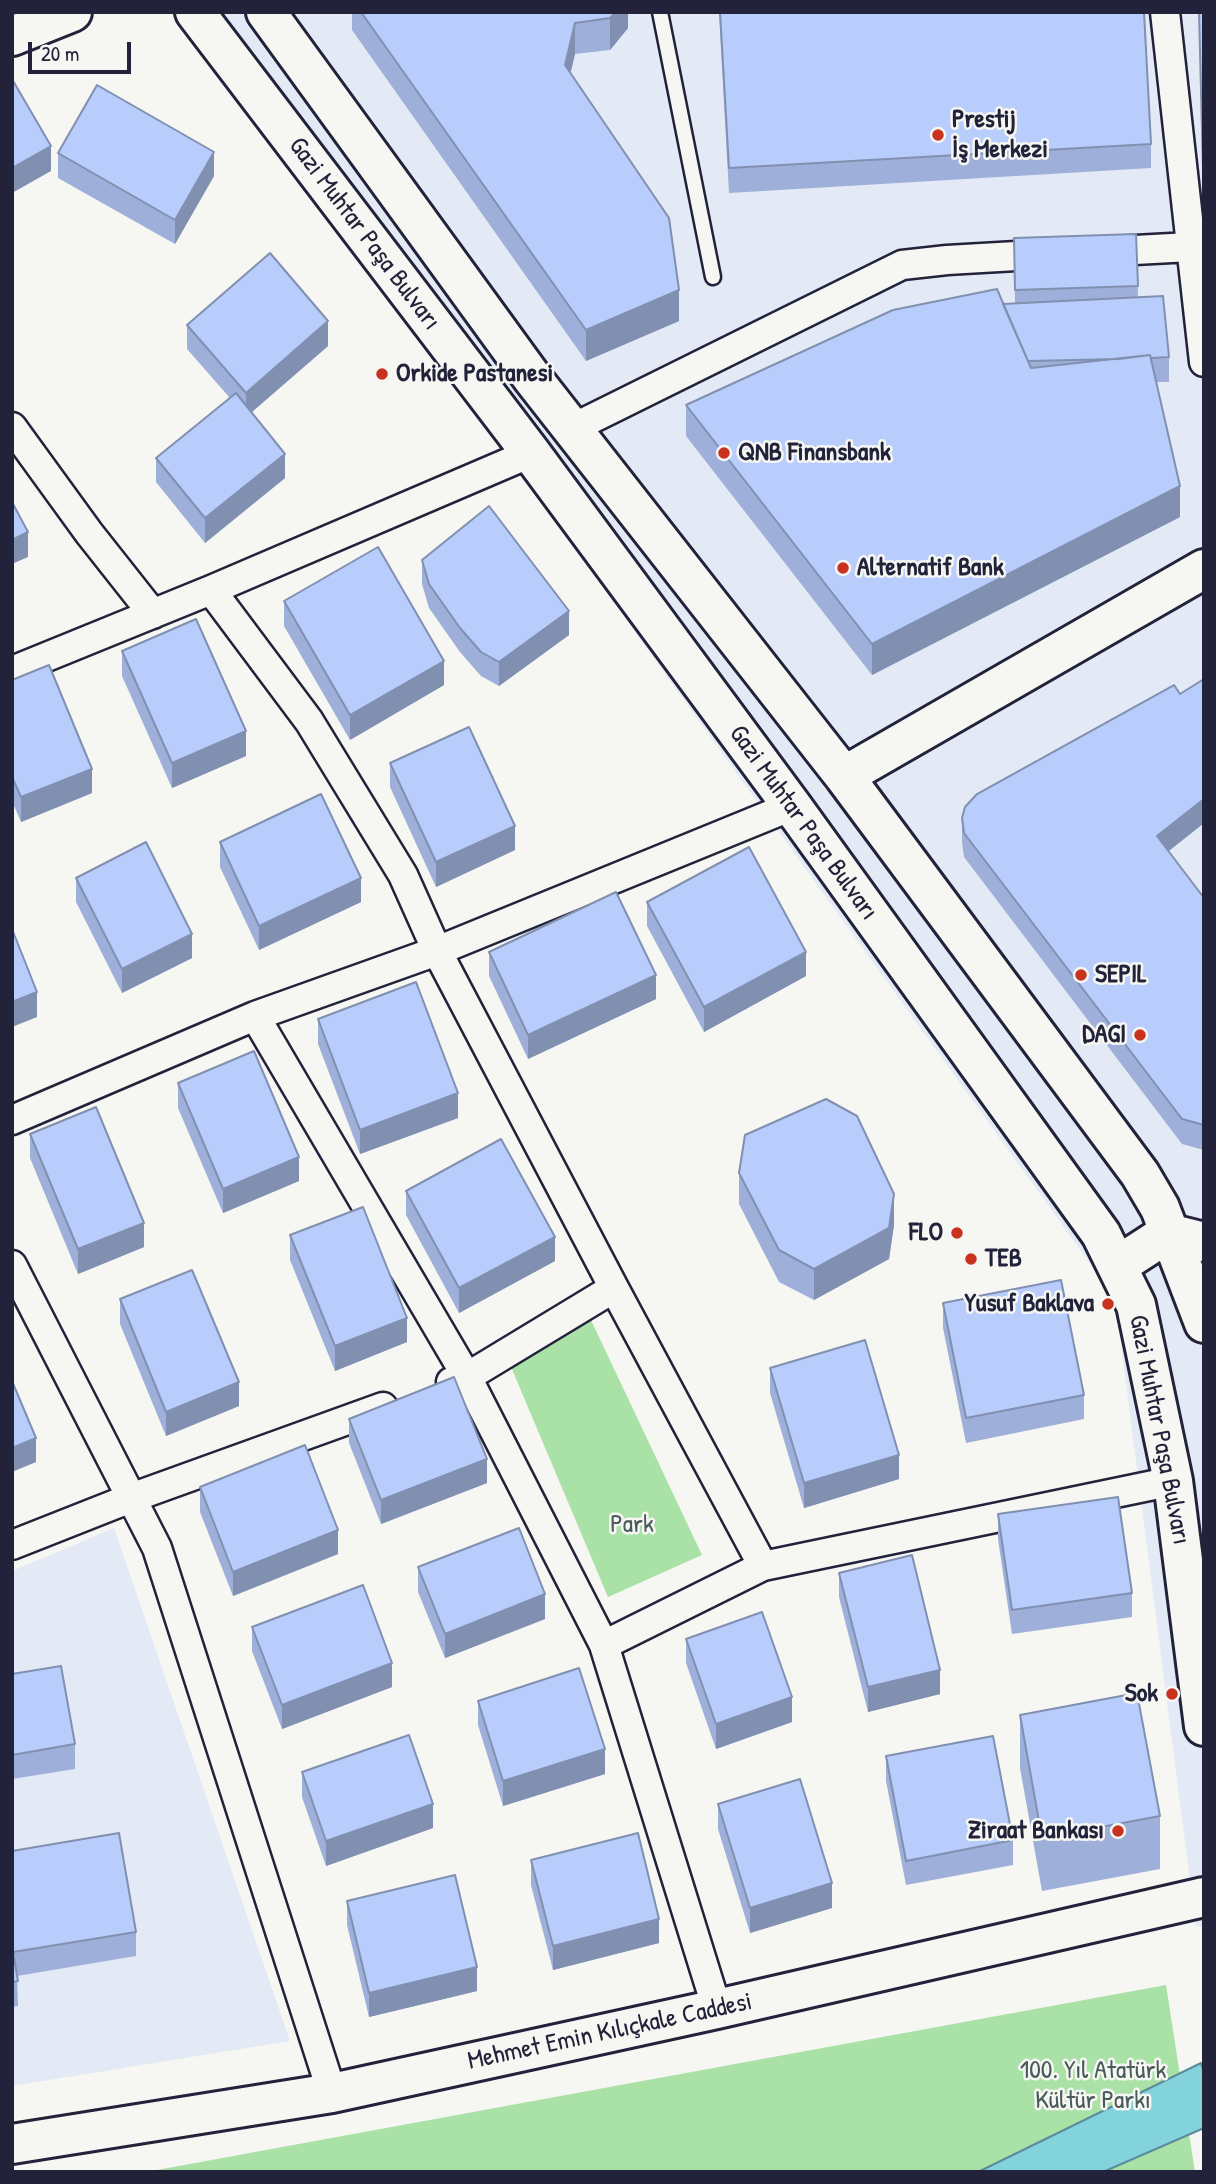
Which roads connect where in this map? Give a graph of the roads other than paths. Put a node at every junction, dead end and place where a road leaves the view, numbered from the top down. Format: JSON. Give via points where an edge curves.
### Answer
{"nodes":[{"id":1,"x":72,"y":12,"type":"edge"},
{"id":2,"x":195,"y":12,"type":"edge"},
{"id":3,"x":266,"y":12,"type":"edge"},
{"id":4,"x":660,"y":12,"type":"edge"},
{"id":5,"x":1165,"y":12,"type":"edge"},
{"id":6,"x":12,"y":36,"type":"edge"},
{"id":7,"x":1190,"y":247,"type":"junction"},
{"id":8,"x":713,"y":277,"type":"dead end"},
{"id":9,"x":1204,"y":362,"type":"edge"},
{"id":10,"x":12,"y":427,"type":"edge"},
{"id":11,"x":571,"y":429,"type":"junction"},
{"id":12,"x":531,"y":453,"type":"junction"},
{"id":13,"x":1204,"y":569,"type":"edge"},
{"id":14,"x":211,"y":590,"type":"junction"},
{"id":15,"x":153,"y":614,"type":"junction"},
{"id":16,"x":12,"y":671,"type":"edge"},
{"id":17,"x":844,"y":776,"type":"junction"},
{"id":18,"x":792,"y":806,"type":"junction"},
{"id":19,"x":437,"y":951,"type":"junction"},
{"id":20,"x":255,"y":1016,"type":"junction"},
{"id":21,"x":12,"y":1120,"type":"edge"},
{"id":22,"x":1186,"y":1238,"type":"edge"},
{"id":23,"x":12,"y":1265,"type":"edge"},
{"id":24,"x":1117,"y":1266,"type":"junction"},
{"id":25,"x":614,"y":1288,"type":"junction"},
{"id":26,"x":1201,"y":1310,"type":"edge"},
{"id":27,"x":1138,"y":1317,"type":"junction"},
{"id":28,"x":467,"y":1377,"type":"junction"},
{"id":29,"x":1173,"y":1481,"type":"junction"},
{"id":30,"x":131,"y":1498,"type":"junction"},
{"id":31,"x":12,"y":1545,"type":"edge"},
{"id":32,"x":764,"y":1566,"type":"junction"},
{"id":33,"x":604,"y":1644,"type":"junction"},
{"id":34,"x":1204,"y":1726,"type":"edge"},
{"id":35,"x":1204,"y":1897,"type":"edge"},
{"id":36,"x":717,"y":2009,"type":"junction"},
{"id":37,"x":332,"y":2093,"type":"junction"},
{"id":38,"x":12,"y":2144,"type":"edge"}],
"edges":[{"from":1,"to":6,"type":"main road"},
{"from":2,"to":12,"type":"main road","name":"Gazi Muhtar Paşa Bulvarı"},
{"from":3,"to":11,"type":"main road","name":"Gazi Muhtar Paşa Bulvarı"},
{"from":4,"to":8,"type":"lane"},
{"from":5,"to":7,"type":"street"},
{"from":7,"to":9,"type":"street"},
{"from":7,"to":11,"type":"street","via":[[902,265]]},
{"from":10,"to":15,"type":"street"},
{"from":11,"to":17,"type":"main road","name":"Gazi Muhtar Paşa Bulvarı"},
{"from":12,"to":14,"type":"street"},
{"from":12,"to":18,"type":"main road","name":"Gazi Muhtar Paşa Bulvarı"},
{"from":13,"to":17,"type":"main road"},
{"from":14,"to":15,"type":"street"},
{"from":14,"to":19,"type":"street","via":[[309,720],[403,875]]},
{"from":15,"to":16,"type":"street"},
{"from":17,"to":22,"type":"main road","name":"Gazi Muhtar Paşa Bulvarı"},
{"from":18,"to":19,"type":"street"},
{"from":18,"to":24,"type":"main road","name":"Gazi Muhtar Paşa Bulvarı","via":[[1101,1234]]},
{"from":19,"to":20,"type":"street"},
{"from":19,"to":25,"type":"street"},
{"from":20,"to":21,"type":"street"},
{"from":20,"to":28,"type":"street"},
{"from":22,"to":24,"type":"main road"},
{"from":22,"to":26,"type":"main road","name":"Gazi Muhtar Paşa Bulvarı"},
{"from":23,"to":30,"type":"street"},
{"from":24,"to":27,"type":"main road","name":"Gazi Muhtar Paşa Bulvarı"},
{"from":25,"to":28,"type":"street"},
{"from":25,"to":32,"type":"street"},
{"from":26,"to":27,"type":"main road"},
{"from":27,"to":29,"type":"main road","name":"Gazi Muhtar Paşa Bulvarı"},
{"from":28,"to":30,"type":"street"},
{"from":28,"to":33,"type":"street"},
{"from":29,"to":32,"type":"street"},
{"from":29,"to":34,"type":"main road","name":"Gazi Muhtar Paşa Bulvarı"},
{"from":30,"to":31,"type":"street"},
{"from":30,"to":37,"type":"street","via":[[157,1548]]},
{"from":32,"to":33,"type":"street"},
{"from":33,"to":36,"type":"street"},
{"from":35,"to":36,"type":"main road","name":"Mehmet Emin Kılıçkale Caddesi"},
{"from":36,"to":37,"type":"main road","name":"Mehmet Emin Kılıçkale Caddesi"},
{"from":37,"to":38,"type":"main road","name":"Mehmet Emin Kılıçkale Caddesi"}]}
